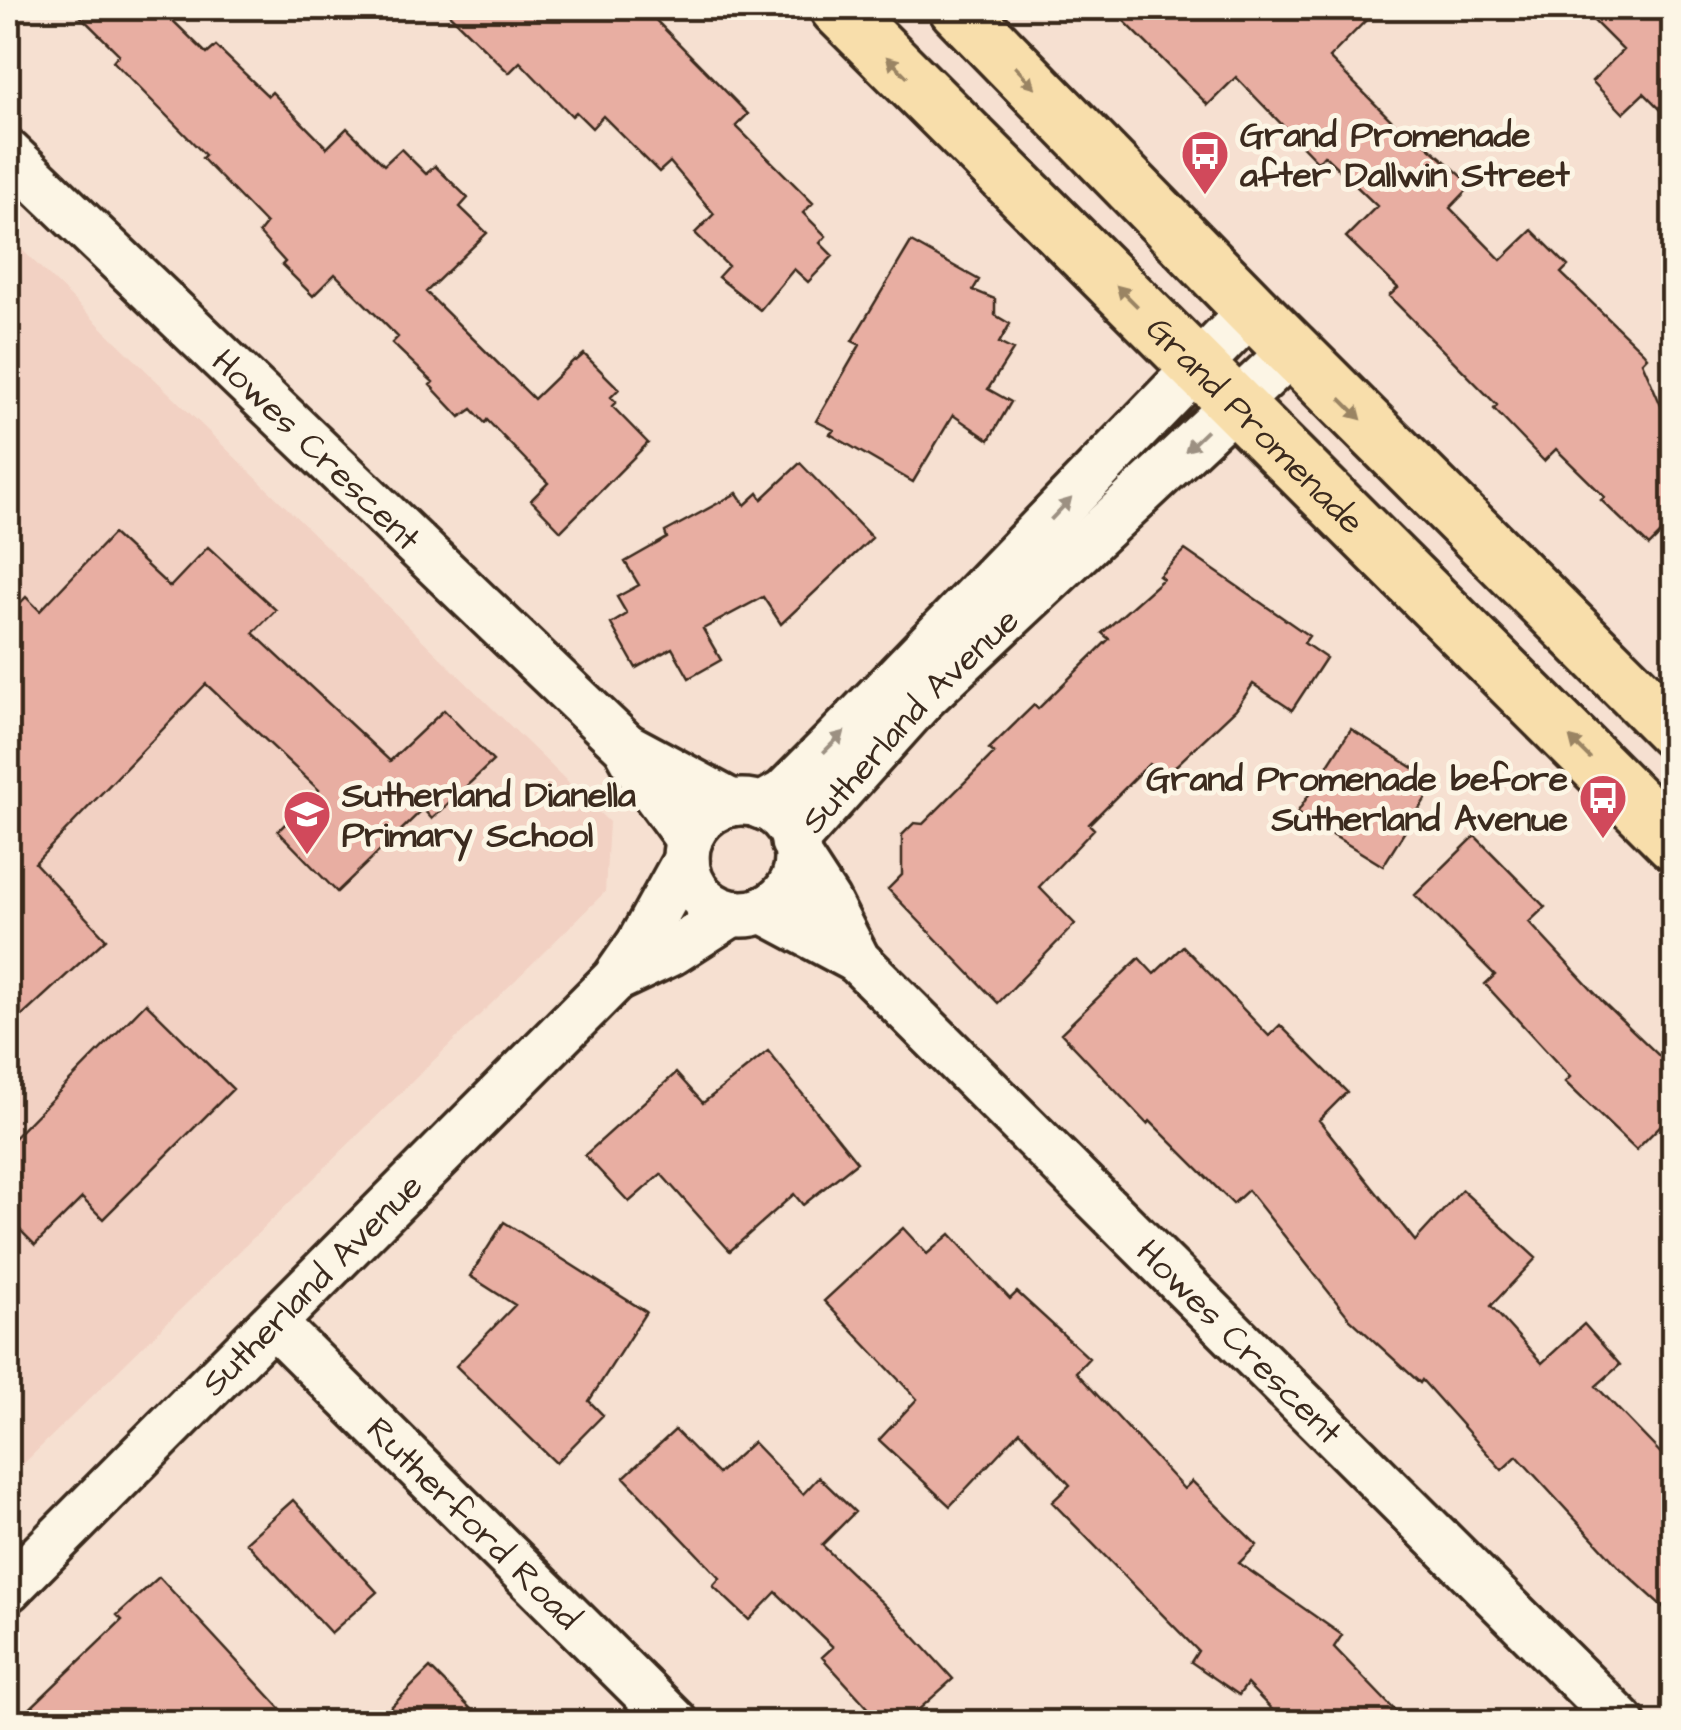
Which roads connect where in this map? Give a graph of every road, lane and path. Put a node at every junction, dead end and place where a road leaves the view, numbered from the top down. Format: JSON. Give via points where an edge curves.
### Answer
{"nodes":[{"id":1,"x":838,"y":8,"type":"edge"},
{"id":2,"x":957,"y":8,"type":"edge"},
{"id":3,"x":8,"y":153,"type":"edge"},
{"id":4,"x":1252,"y":310,"type":"junction"},
{"id":5,"x":1292,"y":350,"type":"junction"},
{"id":6,"x":1196,"y":365,"type":"junction"},
{"id":7,"x":1234,"y":403,"type":"junction"},
{"id":8,"x":1012,"y":587,"type":"junction"},
{"id":9,"x":1674,"y":730,"type":"edge"},
{"id":10,"x":626,"y":746,"type":"junction"},
{"id":11,"x":747,"y":804,"type":"junction"},
{"id":12,"x":1674,"y":842,"type":"edge"},
{"id":13,"x":687,"y":850,"type":"junction"},
{"id":14,"x":797,"y":850,"type":"junction"},
{"id":15,"x":747,"y":912,"type":"junction"},
{"id":16,"x":857,"y":960,"type":"junction"},
{"id":17,"x":615,"y":979,"type":"junction"},
{"id":18,"x":274,"y":1324,"type":"junction"},
{"id":19,"x":8,"y":1589,"type":"edge"},
{"id":20,"x":675,"y":1722,"type":"edge"},
{"id":21,"x":1622,"y":1722,"type":"edge"}],
"edges":[{"from":6,"to":1,"type":"main road","name":"Grand Promenade","one_way":true},
{"from":2,"to":4,"type":"main road","one_way":true},
{"from":3,"to":10,"type":"street","name":"Howes Crescent"},
{"from":4,"to":5,"type":"main road"},
{"from":4,"to":6,"type":"street","name":"Sutherland Avenue"},
{"from":5,"to":7,"type":"street","name":"Sutherland Avenue"},
{"from":5,"to":9,"type":"main road","one_way":true},
{"from":6,"to":7,"type":"main road","name":"Grand Promenade"},
{"from":8,"to":6,"type":"street","name":"Sutherland Avenue","one_way":true},
{"from":7,"to":8,"type":"street","name":"Sutherland Avenue","one_way":true},
{"from":12,"to":7,"type":"main road","name":"Grand Promenade","one_way":true},
{"from":11,"to":8,"type":"street","name":"Sutherland Avenue","one_way":true,"via":[[784,792]]},
{"from":8,"to":14,"type":"street","name":"Sutherland Avenue"},
{"from":10,"to":11,"type":"street","name":"Howes Crescent"},
{"from":10,"to":13,"type":"street","name":"Howes Crescent"},
{"from":11,"to":13,"type":"street","via":[[714,810],[699,822]]},
{"from":11,"to":14,"type":"street","via":[[779,816]]},
{"from":13,"to":15,"type":"street","via":[[700,895],[712,906]]},
{"from":13,"to":17,"type":"street","name":"Sutherland Avenue"},
{"from":14,"to":15,"type":"street","via":[[796,877],[786,894]]},
{"from":14,"to":16,"type":"street","name":"Howes Crescent"},
{"from":15,"to":16,"type":"street","name":"Howes Crescent"},
{"from":15,"to":17,"type":"street","name":"Sutherland Avenue"},
{"from":16,"to":21,"type":"street","name":"Howes Crescent"},
{"from":17,"to":18,"type":"street","name":"Sutherland Avenue"},
{"from":18,"to":19,"type":"street","name":"Sutherland Avenue"},
{"from":18,"to":20,"type":"street","name":"Rutherford Road"}]}
